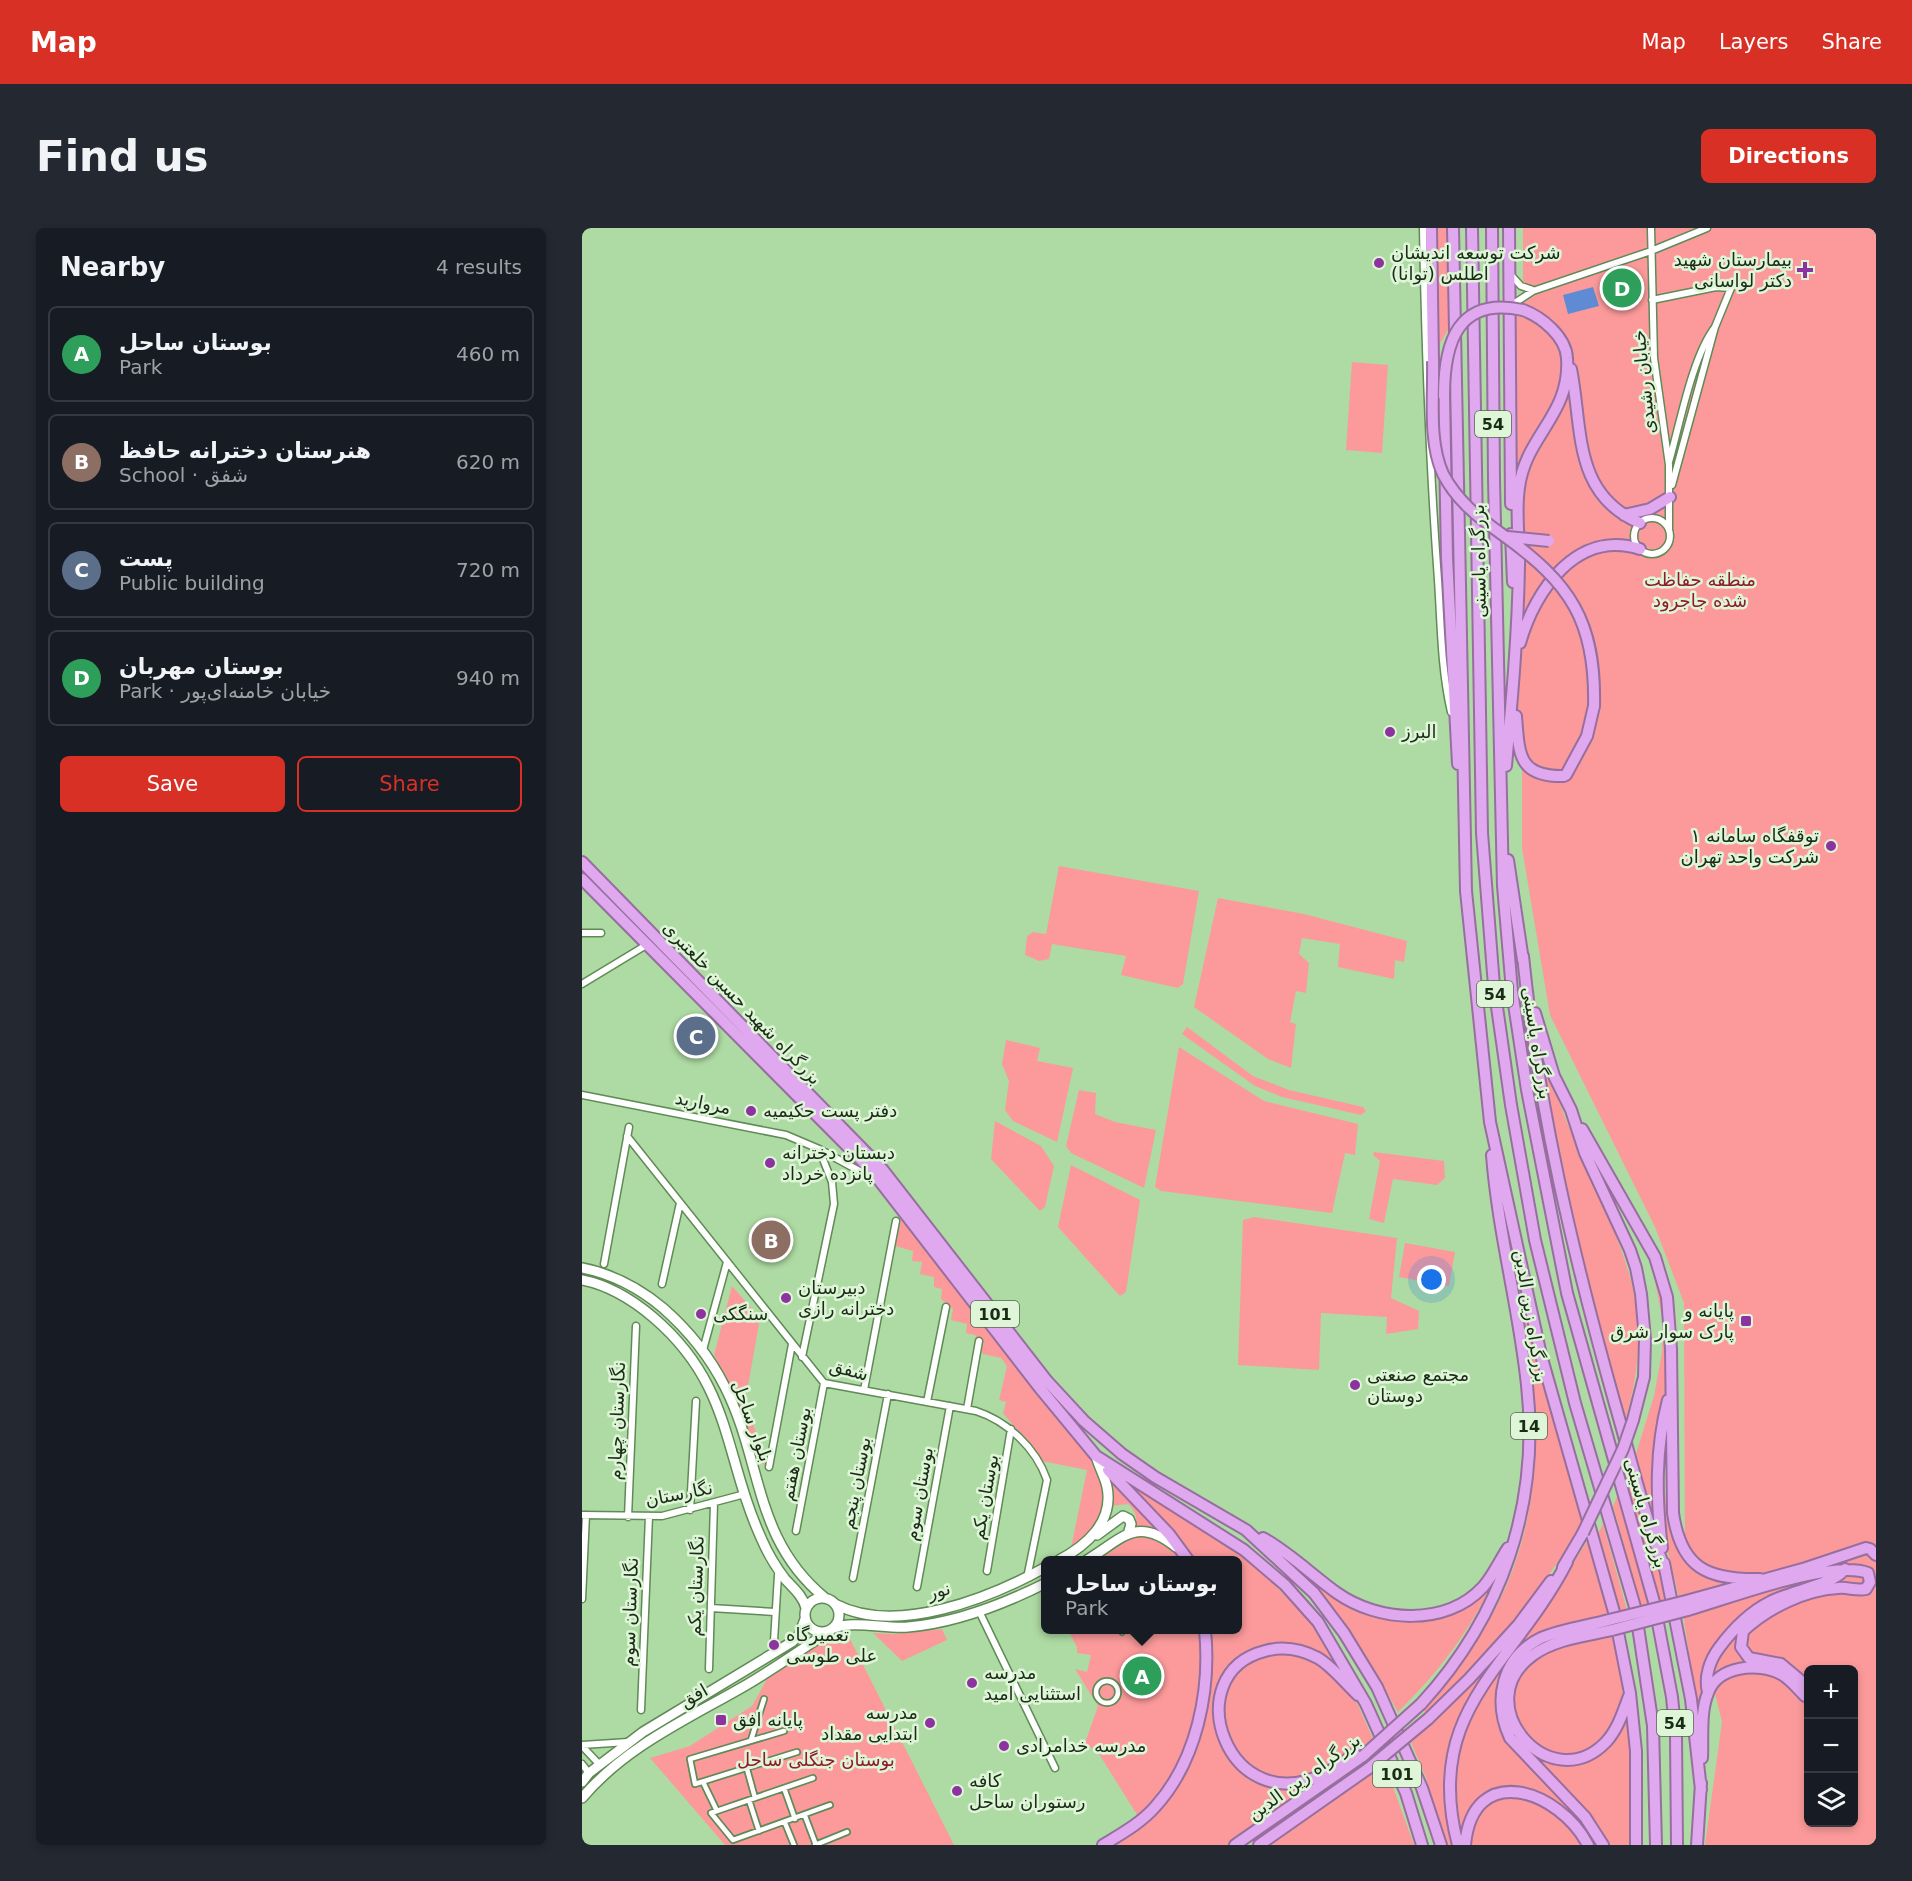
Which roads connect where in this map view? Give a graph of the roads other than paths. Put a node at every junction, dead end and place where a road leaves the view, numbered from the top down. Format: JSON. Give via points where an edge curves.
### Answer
{"nodes":[{"id":1,"x":1423,"y":228,"type":"edge"},
{"id":2,"x":1431,"y":228,"type":"edge"},
{"id":3,"x":1453,"y":228,"type":"edge"},
{"id":4,"x":1472,"y":228,"type":"edge"},
{"id":5,"x":1492,"y":228,"type":"edge"},
{"id":6,"x":1509,"y":228,"type":"edge"},
{"id":7,"x":1651,"y":228,"type":"edge"},
{"id":8,"x":1704,"y":229,"type":"edge"},
{"id":9,"x":1651,"y":251,"type":"junction"},
{"id":10,"x":1509,"y":273,"type":"junction"},
{"id":11,"x":1533,"y":291,"type":"junction"},
{"id":12,"x":1652,"y":300,"type":"junction"},
{"id":13,"x":1510,"y":306,"type":"junction"},
{"id":14,"x":1715,"y":327,"type":"junction"},
{"id":15,"x":1567,"y":356,"type":"junction"},
{"id":16,"x":1669,"y":465,"type":"junction"},
{"id":17,"x":1670,"y":497,"type":"junction"},
{"id":18,"x":1624,"y":515,"type":"junction"},
{"id":19,"x":1640,"y":523,"type":"junction"},
{"id":20,"x":1669,"y":529,"type":"junction"},
{"id":21,"x":1504,"y":536,"type":"junction"},
{"id":22,"x":1549,"y":541,"type":"dead end"},
{"id":23,"x":1640,"y":549,"type":"junction"},
{"id":24,"x":1516,"y":634,"type":"junction"},
{"id":25,"x":1515,"y":661,"type":"junction"},
{"id":26,"x":1513,"y":689,"type":"junction"},
{"id":27,"x":1456,"y":733,"type":"junction"},
{"id":28,"x":1463,"y":808,"type":"junction"},
{"id":29,"x":1502,"y":820,"type":"junction"},
{"id":30,"x":1502,"y":835,"type":"junction"},
{"id":31,"x":582,"y":862,"type":"edge"},
{"id":32,"x":582,"y":879,"type":"edge"},
{"id":33,"x":582,"y":933,"type":"edge"},
{"id":34,"x":601,"y":933,"type":"dead end"},
{"id":35,"x":648,"y":944,"type":"junction"},
{"id":36,"x":1522,"y":956,"type":"junction"},
{"id":37,"x":582,"y":984,"type":"edge"},
{"id":38,"x":582,"y":1095,"type":"edge"},
{"id":39,"x":1571,"y":1110,"type":"junction"},
{"id":40,"x":1490,"y":1122,"type":"junction"},
{"id":41,"x":629,"y":1127,"type":"dead end"},
{"id":42,"x":627,"y":1136,"type":"junction"},
{"id":43,"x":819,"y":1149,"type":"junction"},
{"id":44,"x":880,"y":1182,"type":"junction"},
{"id":45,"x":680,"y":1203,"type":"junction"},
{"id":46,"x":896,"y":1221,"type":"dead end"},
{"id":47,"x":727,"y":1262,"type":"junction"},
{"id":48,"x":604,"y":1264,"type":"dead end"},
{"id":49,"x":582,"y":1268,"type":"edge"},
{"id":50,"x":582,"y":1280,"type":"edge"},
{"id":51,"x":662,"y":1284,"type":"dead end"},
{"id":52,"x":946,"y":1307,"type":"dead end"},
{"id":53,"x":636,"y":1326,"type":"dead end"},
{"id":54,"x":980,"y":1341,"type":"dead end"},
{"id":55,"x":792,"y":1344,"type":"junction"},
{"id":56,"x":703,"y":1350,"type":"junction"},
{"id":57,"x":802,"y":1357,"type":"junction"},
{"id":58,"x":699,"y":1368,"type":"junction"},
{"id":59,"x":825,"y":1383,"type":"junction"},
{"id":60,"x":1672,"y":1388,"type":"junction"},
{"id":61,"x":864,"y":1390,"type":"junction"},
{"id":62,"x":888,"y":1395,"type":"junction"},
{"id":63,"x":696,"y":1401,"type":"dead end"},
{"id":64,"x":927,"y":1402,"type":"junction"},
{"id":65,"x":950,"y":1406,"type":"junction"},
{"id":66,"x":967,"y":1409,"type":"junction"},
{"id":67,"x":1011,"y":1429,"type":"junction"},
{"id":68,"x":1096,"y":1456,"type":"junction"},
{"id":69,"x":769,"y":1467,"type":"dead end"},
{"id":70,"x":745,"y":1494,"type":"junction"},
{"id":71,"x":714,"y":1503,"type":"junction"},
{"id":72,"x":690,"y":1510,"type":"junction"},
{"id":73,"x":584,"y":1515,"type":"edge"},
{"id":74,"x":649,"y":1516,"type":"junction"},
{"id":75,"x":628,"y":1517,"type":"junction"},
{"id":76,"x":1246,"y":1530,"type":"junction"},
{"id":77,"x":796,"y":1531,"type":"dead end"},
{"id":78,"x":1129,"y":1532,"type":"junction"},
{"id":79,"x":1513,"y":1540,"type":"junction"},
{"id":80,"x":1083,"y":1546,"type":"junction"},
{"id":81,"x":1876,"y":1555,"type":"edge"},
{"id":82,"x":1066,"y":1556,"type":"edge"},
{"id":83,"x":1093,"y":1556,"type":"edge"},
{"id":84,"x":1185,"y":1556,"type":"edge"},
{"id":85,"x":1185,"y":1556,"type":"edge"},
{"id":86,"x":1568,"y":1562,"type":"junction"},
{"id":87,"x":1876,"y":1564,"type":"edge"},
{"id":88,"x":1665,"y":1569,"type":"junction"},
{"id":89,"x":1845,"y":1569,"type":"junction"},
{"id":90,"x":987,"y":1571,"type":"dead end"},
{"id":91,"x":1041,"y":1571,"type":"edge"},
{"id":92,"x":1868,"y":1574,"type":"junction"},
{"id":93,"x":778,"y":1575,"type":"dead end"},
{"id":94,"x":853,"y":1578,"type":"dead end"},
{"id":95,"x":1027,"y":1578,"type":"junction"},
{"id":96,"x":1760,"y":1579,"type":"junction"},
{"id":97,"x":1041,"y":1586,"type":"edge"},
{"id":98,"x":917,"y":1587,"type":"dead end"},
{"id":99,"x":1032,"y":1590,"type":"junction"},
{"id":100,"x":825,"y":1598,"type":"junction"},
{"id":101,"x":582,"y":1599,"type":"edge"},
{"id":102,"x":835,"y":1604,"type":"junction"},
{"id":103,"x":1687,"y":1605,"type":"junction"},
{"id":104,"x":711,"y":1608,"type":"junction"},
{"id":105,"x":806,"y":1608,"type":"junction"},
{"id":106,"x":979,"y":1611,"type":"junction"},
{"id":107,"x":775,"y":1612,"type":"junction"},
{"id":108,"x":805,"y":1619,"type":"junction"},
{"id":109,"x":1611,"y":1625,"type":"junction"},
{"id":110,"x":832,"y":1629,"type":"junction"},
{"id":111,"x":1205,"y":1634,"type":"edge"},
{"id":112,"x":774,"y":1641,"type":"dead end"},
{"id":113,"x":709,"y":1669,"type":"dead end"},
{"id":114,"x":1157,"y":1680,"type":"dead end"},
{"id":115,"x":1111,"y":1682,"type":"joint"},
{"id":116,"x":1148,"y":1685,"type":"dead end"},
{"id":117,"x":1708,"y":1692,"type":"junction"},
{"id":118,"x":1630,"y":1693,"type":"junction"},
{"id":119,"x":764,"y":1699,"type":"dead end"},
{"id":120,"x":1366,"y":1704,"type":"junction"},
{"id":121,"x":641,"y":1710,"type":"dead end"},
{"id":122,"x":784,"y":1731,"type":"dead end"},
{"id":123,"x":751,"y":1740,"type":"junction"},
{"id":124,"x":628,"y":1742,"type":"junction"},
{"id":125,"x":582,"y":1746,"type":"edge"},
{"id":126,"x":797,"y":1752,"type":"dead end"},
{"id":127,"x":1362,"y":1753,"type":"junction"},
{"id":128,"x":582,"y":1764,"type":"edge"},
{"id":129,"x":602,"y":1768,"type":"junction"},
{"id":130,"x":1054,"y":1768,"type":"dead end"},
{"id":131,"x":747,"y":1769,"type":"junction"},
{"id":132,"x":592,"y":1777,"type":"junction"},
{"id":133,"x":813,"y":1778,"type":"dead end"},
{"id":134,"x":582,"y":1782,"type":"edge"},
{"id":135,"x":703,"y":1782,"type":"junction"},
{"id":136,"x":784,"y":1788,"type":"junction"},
{"id":137,"x":1701,"y":1790,"type":"junction"},
{"id":138,"x":582,"y":1797,"type":"edge"},
{"id":139,"x":756,"y":1798,"type":"junction"},
{"id":140,"x":749,"y":1800,"type":"junction"},
{"id":141,"x":830,"y":1805,"type":"dead end"},
{"id":142,"x":717,"y":1811,"type":"junction"},
{"id":143,"x":805,"y":1816,"type":"junction"},
{"id":144,"x":795,"y":1819,"type":"junction"},
{"id":145,"x":785,"y":1822,"type":"junction"},
{"id":146,"x":759,"y":1831,"type":"junction"},
{"id":147,"x":847,"y":1832,"type":"dead end"},
{"id":148,"x":794,"y":1845,"type":"edge"},
{"id":149,"x":815,"y":1845,"type":"edge"},
{"id":150,"x":1103,"y":1845,"type":"edge"},
{"id":151,"x":1235,"y":1845,"type":"edge"},
{"id":152,"x":1258,"y":1845,"type":"edge"},
{"id":153,"x":1422,"y":1845,"type":"edge"},
{"id":154,"x":1441,"y":1845,"type":"edge"},
{"id":155,"x":1458,"y":1845,"type":"edge"},
{"id":156,"x":1465,"y":1845,"type":"edge"},
{"id":157,"x":1588,"y":1845,"type":"edge"},
{"id":158,"x":1603,"y":1845,"type":"edge"},
{"id":159,"x":1636,"y":1845,"type":"edge"},
{"id":160,"x":1656,"y":1845,"type":"edge"},
{"id":161,"x":1677,"y":1845,"type":"edge"},
{"id":162,"x":1697,"y":1845,"type":"edge"}],
"edges":[{"from":1,"to":27,"type":"street","via":[[1429,470],[1444,675]]},
{"from":2,"to":21,"type":"highway","bridge":true,"via":[[1436,444],[1443,473],[1467,508]]},
{"from":3,"to":28,"type":"highway"},
{"from":4,"to":160,"type":"highway","name":"بزرگراه یاسینی","number":"54","via":[[1482,833],[1494,986],[1535,1240],[1575,1403],[1636,1617],[1653,1726]]},
{"from":5,"to":29,"type":"highway","name":"بزرگراه یاسینی","number":"54"},
{"from":6,"to":10,"type":"highway"},
{"from":7,"to":9,"type":"street","name":"خیابان رشیدی"},
{"from":8,"to":9,"type":"street"},
{"from":9,"to":11,"type":"street"},
{"from":9,"to":12,"type":"street","name":"خیابان رشیدی"},
{"from":10,"to":11,"type":"street","via":[[1517,283]]},
{"from":10,"to":13,"type":"highway"},
{"from":11,"to":13,"type":"street"},
{"from":12,"to":14,"type":"street","via":[[1716,287],[1731,288]]},
{"from":12,"to":16,"type":"street","name":"خیابان رشیدی","via":[[1654,369]]},
{"from":13,"to":24,"type":"highway"},
{"from":14,"to":16,"type":"street","via":[[1697,366]]},
{"from":14,"to":17,"type":"street"},
{"from":15,"to":18,"type":"highway","via":[[1585,463],[1604,497]]},
{"from":15,"to":24,"type":"highway","via":[[1560,405],[1531,449],[1520,482]]},
{"from":15,"to":27,"type":"highway","bridge":true,"via":[[1551,328],[1536,315],[1523,310],[1490,309],[1474,315],[1459,328],[1445,356],[1446,550]]},
{"from":16,"to":17,"type":"street","name":"خیابان رشیدی"},
{"from":17,"to":18,"type":"highway","via":[[1650,509]]},
{"from":17,"to":20,"type":"street"},
{"from":18,"to":19,"type":"highway"},
{"from":19,"to":20,"type":"street","via":[[1656,519]]},
{"from":19,"to":23,"type":"street","via":[[1635,533]]},
{"from":20,"to":23,"type":"street","via":[[1670,540],[1664,550],[1654,554]]},
{"from":21,"to":22,"type":"highway","bridge":true},
{"from":21,"to":26,"type":"highway","bridge":true,"via":[[1552,573],[1578,615],[1592,659],[1593,706],[1587,736],[1565,776],[1541,775],[1525,763],[1519,750]]},
{"from":23,"to":25,"type":"highway","via":[[1597,547],[1567,561],[1534,608]]},
{"from":24,"to":25,"type":"highway"},
{"from":25,"to":26,"type":"highway"},
{"from":26,"to":29,"type":"highway"},
{"from":27,"to":28,"type":"highway"},
{"from":28,"to":40,"type":"highway","via":[[1466,891]]},
{"from":29,"to":30,"type":"highway","name":"بزرگراه یاسینی","number":"54"},
{"from":30,"to":36,"type":"highway"},
{"from":30,"to":161,"type":"highway","name":"بزرگراه یاسینی","number":"54","via":[[1512,991],[1550,1212],[1570,1304],[1654,1602],[1672,1696],[1678,1785]]},
{"from":31,"to":76,"type":"highway","name":"بزرگراه شهید حسین خلعتبری","number":"101","via":[[884,1170],[1047,1381],[1084,1421],[1155,1477]]},
{"from":32,"to":35,"type":"highway","name":"بزرگراه شهید حسین خلعتبری","number":"101"},
{"from":33,"to":34,"type":"street"},
{"from":35,"to":37,"type":"street"},
{"from":35,"to":44,"type":"highway","name":"بزرگراه شهید حسین خلعتبری","number":"101"},
{"from":36,"to":39,"type":"highway","via":[[1545,1049]]},
{"from":36,"to":88,"type":"highway","via":[[1540,1077],[1578,1262]]},
{"from":38,"to":43,"type":"street","name":"مروارید","via":[[786,1135]]},
{"from":39,"to":60,"type":"highway","via":[[1662,1276],[1670,1322]]},
{"from":39,"to":86,"type":"highway","bridge":true,"via":[[1585,1152],[1630,1250],[1641,1294],[1645,1339],[1644,1377],[1623,1449]]},
{"from":40,"to":79,"type":"highway","name":"بزرگراه زین الدین","number":"14","via":[[1496,1205],[1527,1386],[1527,1476]]},
{"from":40,"to":118,"type":"highway","via":[[1532,1317],[1614,1612]]},
{"from":41,"to":42,"type":"street"},
{"from":42,"to":45,"type":"street","name":"شفق"},
{"from":42,"to":48,"type":"street"},
{"from":43,"to":44,"type":"street","name":"مروارید"},
{"from":43,"to":57,"type":"street","via":[[832,1182],[834,1204]]},
{"from":44,"to":68,"type":"highway","name":"بزرگراه شهید حسین خلعتبری","number":"101"},
{"from":45,"to":47,"type":"street","name":"شفق"},
{"from":45,"to":51,"type":"street"},
{"from":46,"to":61,"type":"street"},
{"from":47,"to":55,"type":"street","name":"شفق"},
{"from":47,"to":56,"type":"street"},
{"from":49,"to":56,"type":"main road","name":"بلوار ساحل","via":[[624,1281],[652,1299]]},
{"from":50,"to":58,"type":"main road","name":"بلوار ساحل","via":[[616,1292],[641,1307],[676,1339]]},
{"from":52,"to":64,"type":"street"},
{"from":53,"to":75,"type":"street","name":"نگارستان چهارم"},
{"from":54,"to":66,"type":"street"},
{"from":55,"to":57,"type":"street","name":"شفق"},
{"from":55,"to":69,"type":"street"},
{"from":56,"to":58,"type":"main road"},
{"from":56,"to":100,"type":"main road","name":"بلوار ساحل","via":[[725,1387],[767,1516],[784,1554]]},
{"from":57,"to":59,"type":"street","name":"شفق"},
{"from":58,"to":70,"type":"main road","name":"بلوار ساحل","via":[[725,1423]]},
{"from":59,"to":61,"type":"street","name":"شفق"},
{"from":59,"to":77,"type":"street","name":"بوستان هفتم"},
{"from":60,"to":88,"type":"highway","via":[[1657,1461],[1658,1516]]},
{"from":60,"to":96,"type":"highway","via":[[1673,1513],[1684,1552],[1713,1575]]},
{"from":61,"to":62,"type":"street","name":"شفق"},
{"from":62,"to":64,"type":"street","name":"شفق"},
{"from":62,"to":94,"type":"street","name":"بوستان پنجم"},
{"from":63,"to":72,"type":"street"},
{"from":64,"to":65,"type":"street","name":"شفق"},
{"from":65,"to":66,"type":"street","name":"شفق"},
{"from":65,"to":98,"type":"street","name":"بوستان سوم"},
{"from":66,"to":67,"type":"street","name":"شفق","via":[[995,1417]]},
{"from":67,"to":90,"type":"street","name":"بوستان یکم"},
{"from":67,"to":95,"type":"street","name":"شفق","via":[[1042,1467],[1047,1480]]},
{"from":68,"to":80,"type":"main road","via":[[1107,1487],[1107,1508],[1099,1528]]},
{"from":68,"to":84,"type":"highway"},
{"from":68,"to":120,"type":"highway","name":"بزرگراه شهید حسین خلعتبری","number":"101","via":[[1225,1536],[1264,1566],[1318,1622]]},
{"from":70,"to":71,"type":"street","name":"نگارستان"},
{"from":70,"to":105,"type":"main road","name":"بلوار ساحل","via":[[774,1564]]},
{"from":71,"to":72,"type":"street","name":"نگارستان"},
{"from":71,"to":104,"type":"street","name":"نگارستان یکم"},
{"from":72,"to":74,"type":"street","name":"نگارستان"},
{"from":73,"to":75,"type":"street","name":"نگارستان"},
{"from":73,"to":101,"type":"street"},
{"from":74,"to":75,"type":"street","name":"نگارستان"},
{"from":74,"to":121,"type":"street","name":"نگارستان سوم"},
{"from":76,"to":79,"type":"highway","via":[[1279,1547],[1352,1602],[1380,1613],[1408,1617],[1457,1605],[1482,1587]]},
{"from":76,"to":154,"type":"highway","name":"بزرگراه شهید حسین خلعتبری","number":"101","via":[[1314,1593],[1357,1653],[1407,1752]]},
{"from":78,"to":80,"type":"main road","via":[[1131,1524],[1123,1516]]},
{"from":78,"to":83,"type":"main road"},
{"from":78,"to":85,"type":"main road","via":[[1155,1533]]},
{"from":79,"to":127,"type":"highway","name":"بزرگراه زین الدین","number":"14","bridge":true,"via":[[1503,1579],[1490,1608],[1449,1674],[1391,1732],[1378,1737]]},
{"from":80,"to":82,"type":"main road"},
{"from":81,"to":96,"type":"highway","via":[[1866,1548]]},
{"from":86,"to":152,"type":"highway","name":"بزرگراه زین الدین","bridge":true,"via":[[1519,1624],[1428,1719],[1369,1768]]},
{"from":86,"to":155,"type":"highway","via":[[1553,1589],[1472,1701],[1456,1735],[1450,1785]]},
{"from":87,"to":92,"type":"highway"},
{"from":88,"to":137,"type":"highway","via":[[1691,1699]]},
{"from":89,"to":92,"type":"highway"},
{"from":89,"to":103,"type":"highway"},
{"from":89,"to":117,"type":"highway","via":[[1834,1578],[1773,1600],[1746,1618],[1715,1654],[1707,1676]]},
{"from":91,"to":95,"type":"main road","name":"نور"},
{"from":92,"to":117,"type":"highway","via":[[1870,1582],[1866,1589],[1836,1588],[1806,1595],[1769,1611],[1743,1631],[1741,1647],[1749,1658],[1781,1664],[1806,1690],[1780,1674],[1760,1669],[1727,1671]]},
{"from":93,"to":107,"type":"street"},
{"from":95,"to":99,"type":"main road"},
{"from":95,"to":102,"type":"main road","name":"نور","via":[[920,1613],[870,1615]]},
{"from":96,"to":103,"type":"highway"},
{"from":97,"to":99,"type":"main road","name":"نور"},
{"from":99,"to":106,"type":"main road","name":"نور"},
{"from":100,"to":102,"type":"main road"},
{"from":100,"to":105,"type":"main road","via":[[814,1600]]},
{"from":102,"to":110,"type":"main road","via":[[839,1614]]},
{"from":103,"to":109,"type":"highway","bridge":true},
{"from":104,"to":107,"type":"street"},
{"from":104,"to":113,"type":"street","name":"نگارستان یکم"},
{"from":105,"to":108,"type":"main road"},
{"from":106,"to":110,"type":"main road","name":"نور","via":[[909,1627],[845,1624]]},
{"from":106,"to":130,"type":"street"},
{"from":107,"to":112,"type":"street"},
{"from":108,"to":110,"type":"main road","via":[[815,1631]]},
{"from":108,"to":124,"type":"main road","name":"افق","via":[[792,1641]]},
{"from":109,"to":118,"type":"highway","via":[[1557,1644],[1523,1664],[1512,1683],[1510,1715],[1527,1744],[1555,1758],[1575,1758],[1606,1742],[1621,1719]]},
{"from":109,"to":158,"type":"highway","via":[[1552,1634],[1526,1648],[1506,1675],[1500,1703],[1510,1738],[1585,1816]]},
{"from":110,"to":129,"type":"main road","name":"افق","via":[[755,1680]]},
{"from":111,"to":150,"type":"highway","via":[[1206,1683],[1183,1766],[1154,1809]]},
{"from":114,"to":116,"type":"street"},
{"from":115,"to":115,"type":"street","via":[[1116,1686],[1116,1697],[1108,1703],[1101,1701],[1096,1689],[1104,1681]]},
{"from":117,"to":137,"type":"highway"},
{"from":118,"to":159,"type":"highway","via":[[1637,1787]]},
{"from":119,"to":123,"type":"street"},
{"from":120,"to":127,"type":"highway","via":[[1323,1662],[1304,1652],[1283,1648],[1267,1650],[1246,1660],[1229,1677],[1220,1701],[1220,1727],[1229,1750],[1246,1769],[1264,1778],[1286,1782],[1312,1778]]},
{"from":120,"to":153,"type":"highway","name":"بزرگراه شهید حسین خلعتبری","number":"101","via":[[1406,1793]]},
{"from":122,"to":123,"type":"street"},
{"from":123,"to":135,"type":"street","via":[[690,1759],[695,1785]]},
{"from":124,"to":125,"type":"street"},
{"from":124,"to":129,"type":"main road","name":"افق"},
{"from":125,"to":129,"type":"street"},
{"from":126,"to":131,"type":"street"},
{"from":127,"to":151,"type":"highway","name":"بزرگراه زین الدین"},
{"from":128,"to":132,"type":"street"},
{"from":129,"to":132,"type":"main road","name":"افق"},
{"from":131,"to":135,"type":"street"},
{"from":131,"to":139,"type":"street"},
{"from":132,"to":134,"type":"main road","name":"افق"},
{"from":132,"to":138,"type":"main road","name":"افق"},
{"from":133,"to":136,"type":"street"},
{"from":135,"to":142,"type":"street"},
{"from":136,"to":139,"type":"street"},
{"from":136,"to":144,"type":"street"},
{"from":137,"to":162,"type":"highway"},
{"from":139,"to":140,"type":"street"},
{"from":140,"to":142,"type":"street"},
{"from":140,"to":146,"type":"street"},
{"from":141,"to":143,"type":"street"},
{"from":142,"to":146,"type":"street","via":[[711,1813],[733,1839]]},
{"from":143,"to":144,"type":"street"},
{"from":143,"to":149,"type":"street"},
{"from":144,"to":145,"type":"street"},
{"from":145,"to":146,"type":"street"},
{"from":145,"to":148,"type":"street"},
{"from":147,"to":149,"type":"street"},
{"from":156,"to":157,"type":"highway","via":[[1467,1827],[1478,1807],[1501,1794],[1518,1792],[1534,1795],[1559,1809],[1580,1830]]}]}
